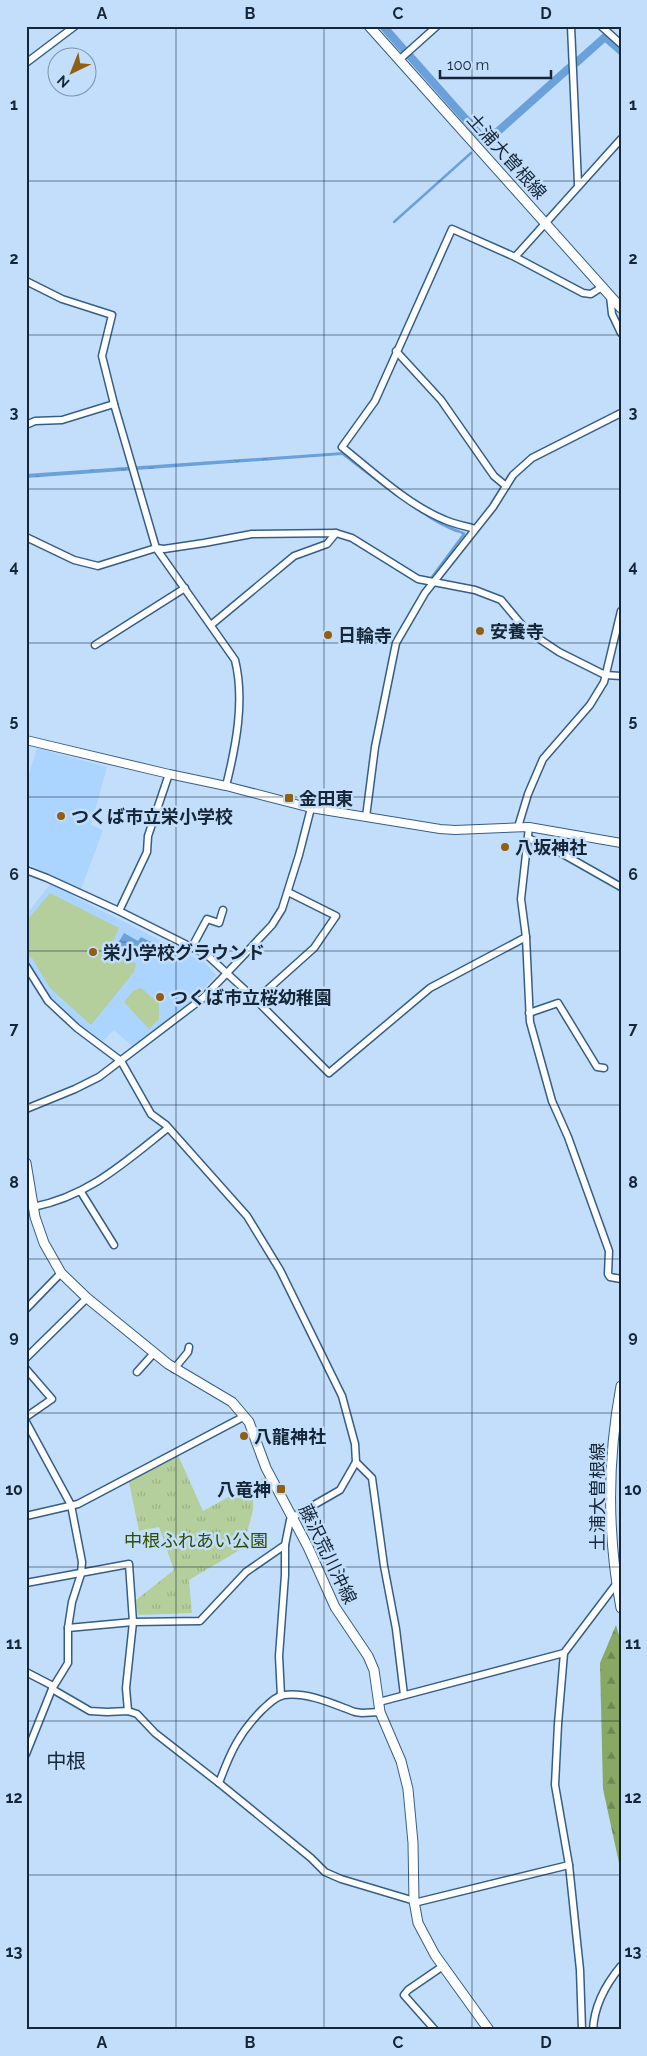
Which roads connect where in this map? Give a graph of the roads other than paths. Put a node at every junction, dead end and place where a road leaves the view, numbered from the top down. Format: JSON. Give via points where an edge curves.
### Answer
{"nodes":[{"id":1,"x":75,"y":26,"type":"edge"},
{"id":2,"x":369,"y":26,"type":"edge"},
{"id":3,"x":437,"y":26,"type":"edge"},
{"id":4,"x":571,"y":26,"type":"edge"},
{"id":5,"x":602,"y":26,"type":"edge"},
{"id":6,"x":621,"y":44,"type":"edge"},
{"id":7,"x":398,"y":60,"type":"junction"},
{"id":8,"x":26,"y":64,"type":"edge"},
{"id":9,"x":619,"y":144,"type":"edge"},
{"id":10,"x":578,"y":184,"type":"junction"},
{"id":11,"x":544,"y":222,"type":"junction"},
{"id":12,"x":515,"y":257,"type":"junction"},
{"id":13,"x":26,"y":281,"type":"edge"},
{"id":14,"x":602,"y":287,"type":"junction"},
{"id":15,"x":610,"y":296,"type":"junction"},
{"id":16,"x":621,"y":308,"type":"edge"},
{"id":17,"x":621,"y":333,"type":"edge"},
{"id":18,"x":396,"y":351,"type":"junction"},
{"id":19,"x":114,"y":404,"type":"junction"},
{"id":20,"x":621,"y":413,"type":"edge"},
{"id":21,"x":26,"y":424,"type":"edge"},
{"id":22,"x":506,"y":486,"type":"junction"},
{"id":23,"x":474,"y":529,"type":"junction"},
{"id":24,"x":336,"y":533,"type":"junction"},
{"id":25,"x":26,"y":537,"type":"edge"},
{"id":26,"x":156,"y":548,"type":"junction"},
{"id":27,"x":434,"y":584,"type":"junction"},
{"id":28,"x":185,"y":588,"type":"junction"},
{"id":29,"x":621,"y":611,"type":"edge"},
{"id":30,"x":211,"y":625,"type":"junction"},
{"id":31,"x":95,"y":645,"type":"dead end"},
{"id":32,"x":605,"y":674,"type":"junction"},
{"id":33,"x":621,"y":676,"type":"edge"},
{"id":34,"x":26,"y":740,"type":"edge"},
{"id":35,"x":169,"y":774,"type":"junction"},
{"id":36,"x":226,"y":786,"type":"junction"},
{"id":37,"x":311,"y":808,"type":"junction"},
{"id":38,"x":366,"y":817,"type":"junction"},
{"id":39,"x":518,"y":827,"type":"junction"},
{"id":40,"x":530,"y":827,"type":"junction"},
{"id":41,"x":528,"y":838,"type":"junction"},
{"id":42,"x":621,"y":843,"type":"edge"},
{"id":43,"x":26,"y":870,"type":"edge"},
{"id":44,"x":621,"y":887,"type":"edge"},
{"id":45,"x":288,"y":892,"type":"junction"},
{"id":46,"x":223,"y":910,"type":"dead end"},
{"id":47,"x":119,"y":911,"type":"junction"},
{"id":48,"x":526,"y":937,"type":"junction"},
{"id":49,"x":192,"y":947,"type":"junction"},
{"id":50,"x":26,"y":966,"type":"edge"},
{"id":51,"x":227,"y":974,"type":"junction"},
{"id":52,"x":256,"y":1000,"type":"junction"},
{"id":53,"x":529,"y":1013,"type":"junction"},
{"id":54,"x":121,"y":1061,"type":"junction"},
{"id":55,"x":604,"y":1068,"type":"dead end"},
{"id":56,"x":26,"y":1109,"type":"edge"},
{"id":57,"x":168,"y":1128,"type":"junction"},
{"id":58,"x":26,"y":1163,"type":"edge"},
{"id":59,"x":81,"y":1192,"type":"junction"},
{"id":60,"x":30,"y":1205,"type":"edge"},
{"id":61,"x":114,"y":1245,"type":"dead end"},
{"id":62,"x":61,"y":1273,"type":"junction"},
{"id":63,"x":621,"y":1279,"type":"edge"},
{"id":64,"x":87,"y":1298,"type":"junction"},
{"id":65,"x":26,"y":1309,"type":"edge"},
{"id":66,"x":189,"y":1347,"type":"dead end"},
{"id":67,"x":154,"y":1353,"type":"junction"},
{"id":68,"x":26,"y":1358,"type":"edge"},
{"id":69,"x":174,"y":1368,"type":"junction"},
{"id":70,"x":26,"y":1369,"type":"edge"},
{"id":71,"x":137,"y":1372,"type":"dead end"},
{"id":72,"x":621,"y":1386,"type":"edge"},
{"id":73,"x":619,"y":1402,"type":"edge"},
{"id":74,"x":245,"y":1416,"type":"junction"},
{"id":75,"x":26,"y":1417,"type":"edge"},
{"id":76,"x":26,"y":1422,"type":"edge"},
{"id":77,"x":356,"y":1462,"type":"junction"},
{"id":78,"x":72,"y":1505,"type":"junction"},
{"id":79,"x":26,"y":1516,"type":"edge"},
{"id":80,"x":293,"y":1517,"type":"junction"},
{"id":81,"x":285,"y":1545,"type":"junction"},
{"id":82,"x":81,"y":1572,"type":"junction"},
{"id":83,"x":618,"y":1582,"type":"edge"},
{"id":84,"x":26,"y":1583,"type":"edge"},
{"id":85,"x":621,"y":1608,"type":"edge"},
{"id":86,"x":133,"y":1622,"type":"junction"},
{"id":87,"x":68,"y":1628,"type":"junction"},
{"id":88,"x":564,"y":1653,"type":"junction"},
{"id":89,"x":26,"y":1672,"type":"edge"},
{"id":90,"x":53,"y":1687,"type":"junction"},
{"id":91,"x":404,"y":1695,"type":"junction"},
{"id":92,"x":281,"y":1696,"type":"junction"},
{"id":93,"x":380,"y":1702,"type":"junction"},
{"id":94,"x":128,"y":1711,"type":"junction"},
{"id":95,"x":380,"y":1712,"type":"junction"},
{"id":96,"x":26,"y":1754,"type":"edge"},
{"id":97,"x":219,"y":1783,"type":"junction"},
{"id":98,"x":569,"y":1865,"type":"junction"},
{"id":99,"x":414,"y":1901,"type":"junction"},
{"id":100,"x":443,"y":1966,"type":"junction"},
{"id":101,"x":621,"y":1966,"type":"edge"},
{"id":102,"x":435,"y":2030,"type":"edge"},
{"id":103,"x":489,"y":2030,"type":"edge"},
{"id":104,"x":582,"y":2030,"type":"edge"},
{"id":105,"x":593,"y":2030,"type":"edge"}],
"edges":[{"from":1,"to":8,"type":"street"},
{"from":2,"to":7,"type":"main road","name":"土浦大曽根線"},
{"from":3,"to":7,"type":"street"},
{"from":4,"to":10,"type":"street"},
{"from":5,"to":6,"type":"street"},
{"from":7,"to":11,"type":"main road","name":"土浦大曽根線"},
{"from":9,"to":10,"type":"street"},
{"from":10,"to":11,"type":"street"},
{"from":11,"to":12,"type":"street"},
{"from":11,"to":14,"type":"main road","name":"土浦大曽根線"},
{"from":12,"to":14,"type":"street","via":[[583,293],[591,294]]},
{"from":12,"to":18,"type":"street","via":[[452,229]]},
{"from":13,"to":19,"type":"street","via":[[62,299],[112,315],[102,356]]},
{"from":14,"to":15,"type":"main road","name":"土浦大曽根線"},
{"from":15,"to":16,"type":"main road","name":"土浦大曽根線"},
{"from":15,"to":17,"type":"street","via":[[612,314]]},
{"from":18,"to":22,"type":"street","via":[[440,400],[494,476]]},
{"from":18,"to":23,"type":"street","via":[[375,401],[342,447],[421,507],[446,521]]},
{"from":19,"to":21,"type":"street","via":[[62,420]]},
{"from":19,"to":26,"type":"street"},
{"from":20,"to":22,"type":"street","via":[[532,458],[520,467]]},
{"from":22,"to":23,"type":"street"},
{"from":23,"to":27,"type":"street"},
{"from":24,"to":26,"type":"street","via":[[252,534]]},
{"from":24,"to":27,"type":"street","via":[[352,538],[418,579]]},
{"from":24,"to":30,"type":"street","via":[[327,544],[294,556]]},
{"from":25,"to":26,"type":"street","via":[[74,560],[98,566]]},
{"from":26,"to":28,"type":"street"},
{"from":27,"to":32,"type":"street","via":[[475,590],[500,600],[526,630],[559,652]]},
{"from":27,"to":38,"type":"street","via":[[425,593],[396,644],[375,747]]},
{"from":28,"to":30,"type":"street"},
{"from":28,"to":31,"type":"street"},
{"from":29,"to":32,"type":"street"},
{"from":30,"to":36,"type":"street","via":[[234,660],[239,677],[236,738]]},
{"from":32,"to":33,"type":"street"},
{"from":32,"to":39,"type":"street","via":[[604,682],[590,705],[542,759]]},
{"from":34,"to":35,"type":"street"},
{"from":35,"to":36,"type":"street"},
{"from":35,"to":47,"type":"street","via":[[148,836],[147,852]]},
{"from":36,"to":37,"type":"street"},
{"from":37,"to":38,"type":"street"},
{"from":37,"to":45,"type":"street"},
{"from":38,"to":39,"type":"street","via":[[455,830]]},
{"from":39,"to":40,"type":"street"},
{"from":40,"to":41,"type":"street"},
{"from":40,"to":42,"type":"street"},
{"from":41,"to":44,"type":"street"},
{"from":41,"to":48,"type":"street","via":[[521,899]]},
{"from":43,"to":47,"type":"street"},
{"from":45,"to":51,"type":"street","via":[[272,925]]},
{"from":45,"to":52,"type":"street","via":[[336,916],[314,948]]},
{"from":46,"to":49,"type":"street","via":[[219,923],[207,919]]},
{"from":47,"to":49,"type":"street"},
{"from":48,"to":52,"type":"street","via":[[430,988],[329,1073]]},
{"from":48,"to":53,"type":"street"},
{"from":49,"to":51,"type":"street","via":[[207,955]]},
{"from":50,"to":54,"type":"street","via":[[48,1001]]},
{"from":51,"to":52,"type":"street"},
{"from":51,"to":54,"type":"street","via":[[203,998]]},
{"from":53,"to":55,"type":"street","via":[[558,1003],[597,1067]]},
{"from":53,"to":63,"type":"street","via":[[552,1101],[609,1251],[608,1274]]},
{"from":54,"to":56,"type":"street","via":[[75,1089]]},
{"from":54,"to":57,"type":"street","via":[[151,1114]]},
{"from":57,"to":59,"type":"street","via":[[106,1177]]},
{"from":57,"to":77,"type":"street","via":[[247,1216],[280,1270],[342,1396],[355,1444]]},
{"from":58,"to":60,"type":"main road","name":"藤沢荒川沖線"},
{"from":59,"to":60,"type":"street","via":[[55,1202]]},
{"from":59,"to":61,"type":"street"},
{"from":60,"to":62,"type":"main road","name":"藤沢荒川沖線","via":[[44,1243]]},
{"from":62,"to":64,"type":"main road","name":"藤沢荒川沖線"},
{"from":62,"to":65,"type":"street"},
{"from":64,"to":67,"type":"main road","name":"藤沢荒川沖線"},
{"from":64,"to":68,"type":"street"},
{"from":66,"to":69,"type":"street"},
{"from":67,"to":69,"type":"main road","name":"藤沢荒川沖線"},
{"from":67,"to":71,"type":"street"},
{"from":69,"to":74,"type":"main road","name":"藤沢荒川沖線","via":[[227,1398]]},
{"from":70,"to":75,"type":"street","via":[[52,1399]]},
{"from":72,"to":73,"type":"main road","name":"土浦大曽根線"},
{"from":73,"to":83,"type":"main road","name":"土浦大曽根線","via":[[609,1484],[610,1532]]},
{"from":74,"to":78,"type":"street"},
{"from":74,"to":80,"type":"main road","name":"藤沢荒川沖線","via":[[266,1468]]},
{"from":76,"to":78,"type":"street"},
{"from":77,"to":80,"type":"street","via":[[340,1490]]},
{"from":77,"to":91,"type":"street","via":[[372,1478]]},
{"from":78,"to":79,"type":"street"},
{"from":78,"to":82,"type":"street","via":[[81,1546]]},
{"from":80,"to":81,"type":"street"},
{"from":80,"to":93,"type":"main road","name":"藤沢荒川沖線","via":[[334,1607],[372,1664]]},
{"from":81,"to":86,"type":"street","via":[[246,1572],[200,1621]]},
{"from":81,"to":92,"type":"street","via":[[279,1656]]},
{"from":82,"to":84,"type":"street"},
{"from":82,"to":86,"type":"street","via":[[129,1564]]},
{"from":82,"to":87,"type":"street"},
{"from":83,"to":85,"type":"main road","name":"土浦大曽根線"},
{"from":83,"to":88,"type":"street"},
{"from":86,"to":87,"type":"street"},
{"from":86,"to":94,"type":"street","via":[[126,1688]]},
{"from":87,"to":90,"type":"street","via":[[68,1663]]},
{"from":88,"to":91,"type":"street"},
{"from":88,"to":98,"type":"street","via":[[555,1785]]},
{"from":89,"to":90,"type":"street"},
{"from":90,"to":94,"type":"street","via":[[90,1711]]},
{"from":90,"to":96,"type":"street"},
{"from":91,"to":93,"type":"street"},
{"from":92,"to":95,"type":"street","via":[[305,1696],[355,1712]]},
{"from":92,"to":97,"type":"street","via":[[246,1726]]},
{"from":93,"to":95,"type":"main road","name":"藤沢荒川沖線"},
{"from":94,"to":97,"type":"street","via":[[138,1714],[155,1734]]},
{"from":95,"to":99,"type":"main road","name":"藤沢荒川沖線","via":[[405,1776],[412,1836]]},
{"from":97,"to":99,"type":"street","via":[[325,1872]]},
{"from":98,"to":99,"type":"street","via":[[421,1902]]},
{"from":98,"to":104,"type":"street","via":[[580,1970]]},
{"from":99,"to":100,"type":"main road","name":"藤沢荒川沖線","via":[[421,1932]]},
{"from":100,"to":102,"type":"street","via":[[404,1995]]},
{"from":100,"to":103,"type":"main road","name":"藤沢荒川沖線"},
{"from":101,"to":105,"type":"street","via":[[607,1986],[594,2018]]}]}
